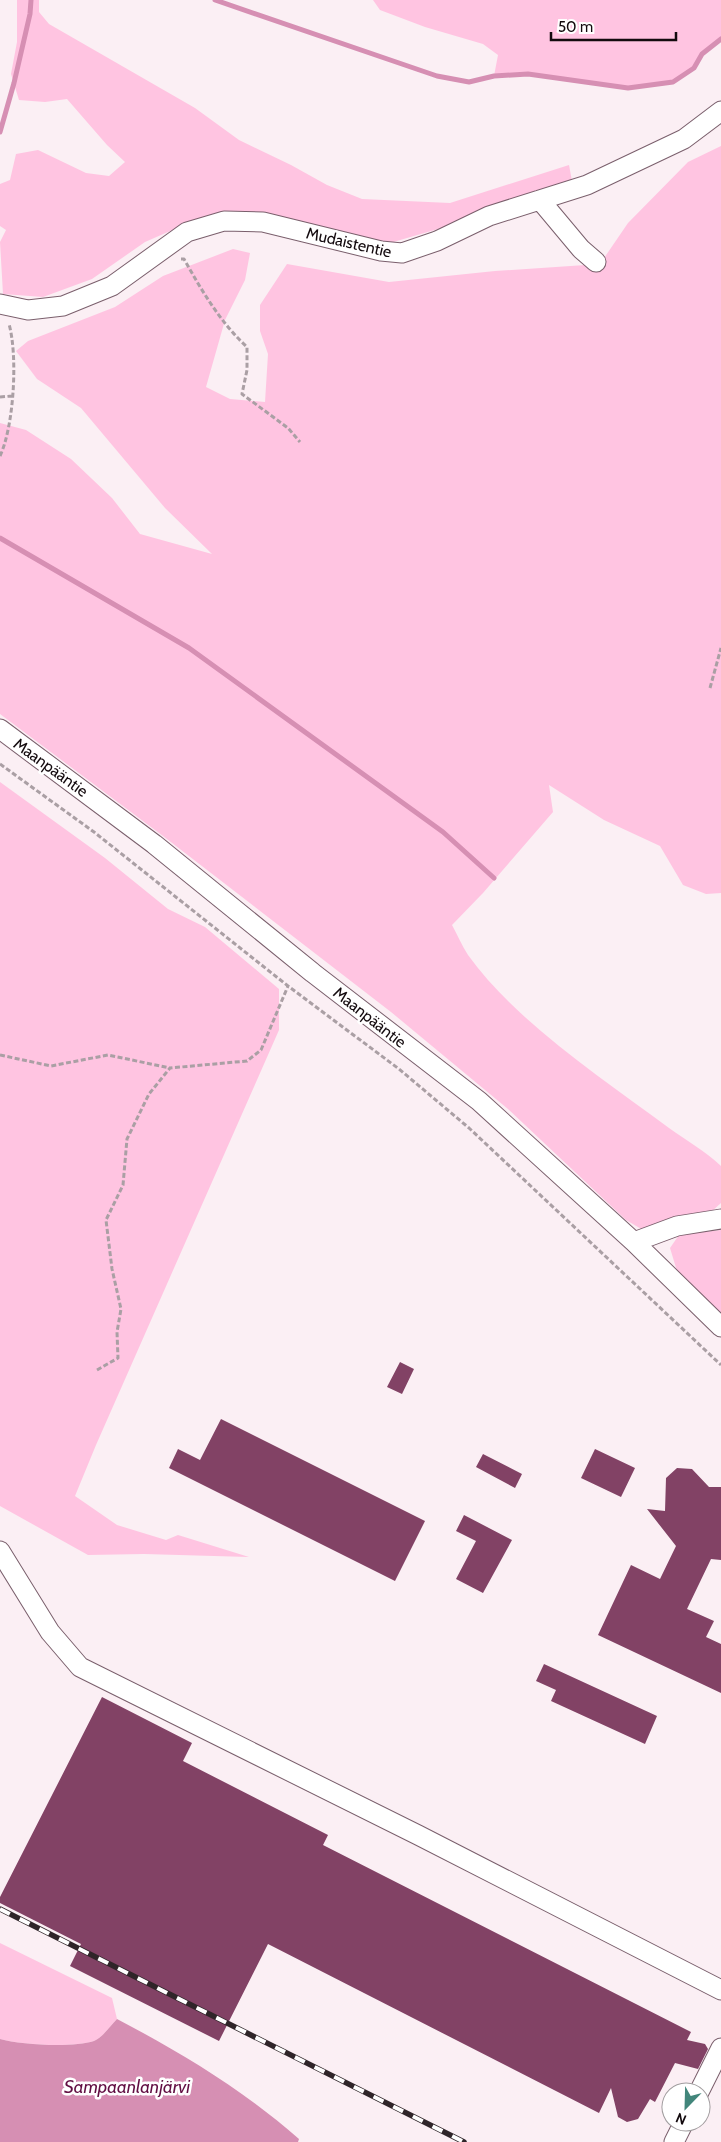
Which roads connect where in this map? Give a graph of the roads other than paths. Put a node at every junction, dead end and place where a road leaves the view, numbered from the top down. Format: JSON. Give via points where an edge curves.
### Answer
{"nodes":[{"id":1,"x":721,"y":111,"type":"edge"},
{"id":2,"x":540,"y":200,"type":"junction"},
{"id":3,"x":596,"y":262,"type":"dead end"},
{"id":4,"x":2,"y":305,"type":"edge"},
{"id":5,"x":0,"y":729,"type":"edge"},
{"id":6,"x":721,"y":1219,"type":"edge"},
{"id":7,"x":634,"y":1242,"type":"junction"},
{"id":8,"x":721,"y":1327,"type":"edge"},
{"id":9,"x":0,"y":1551,"type":"edge"},
{"id":10,"x":721,"y":1990,"type":"edge"},
{"id":11,"x":721,"y":2048,"type":"edge"},
{"id":12,"x":704,"y":2082,"type":"edge"}],
"edges":[{"from":1,"to":2,"type":"street","name":"Mudaistentie","via":[[684,139],[587,185]]},
{"from":2,"to":3,"type":"street"},
{"from":2,"to":4,"type":"street","name":"Mudaistentie","via":[[489,216],[437,242],[402,254],[263,222],[224,221],[187,232],[112,286],[62,306],[28,310]]},
{"from":5,"to":7,"type":"street","name":"Maanpääntie","via":[[154,844],[479,1102]]},
{"from":6,"to":7,"type":"street","via":[[677,1226]]},
{"from":7,"to":8,"type":"street","name":"Maanpääntie"},
{"from":9,"to":10,"type":"street","via":[[50,1632],[80,1667]]},
{"from":11,"to":12,"type":"street"}]}
